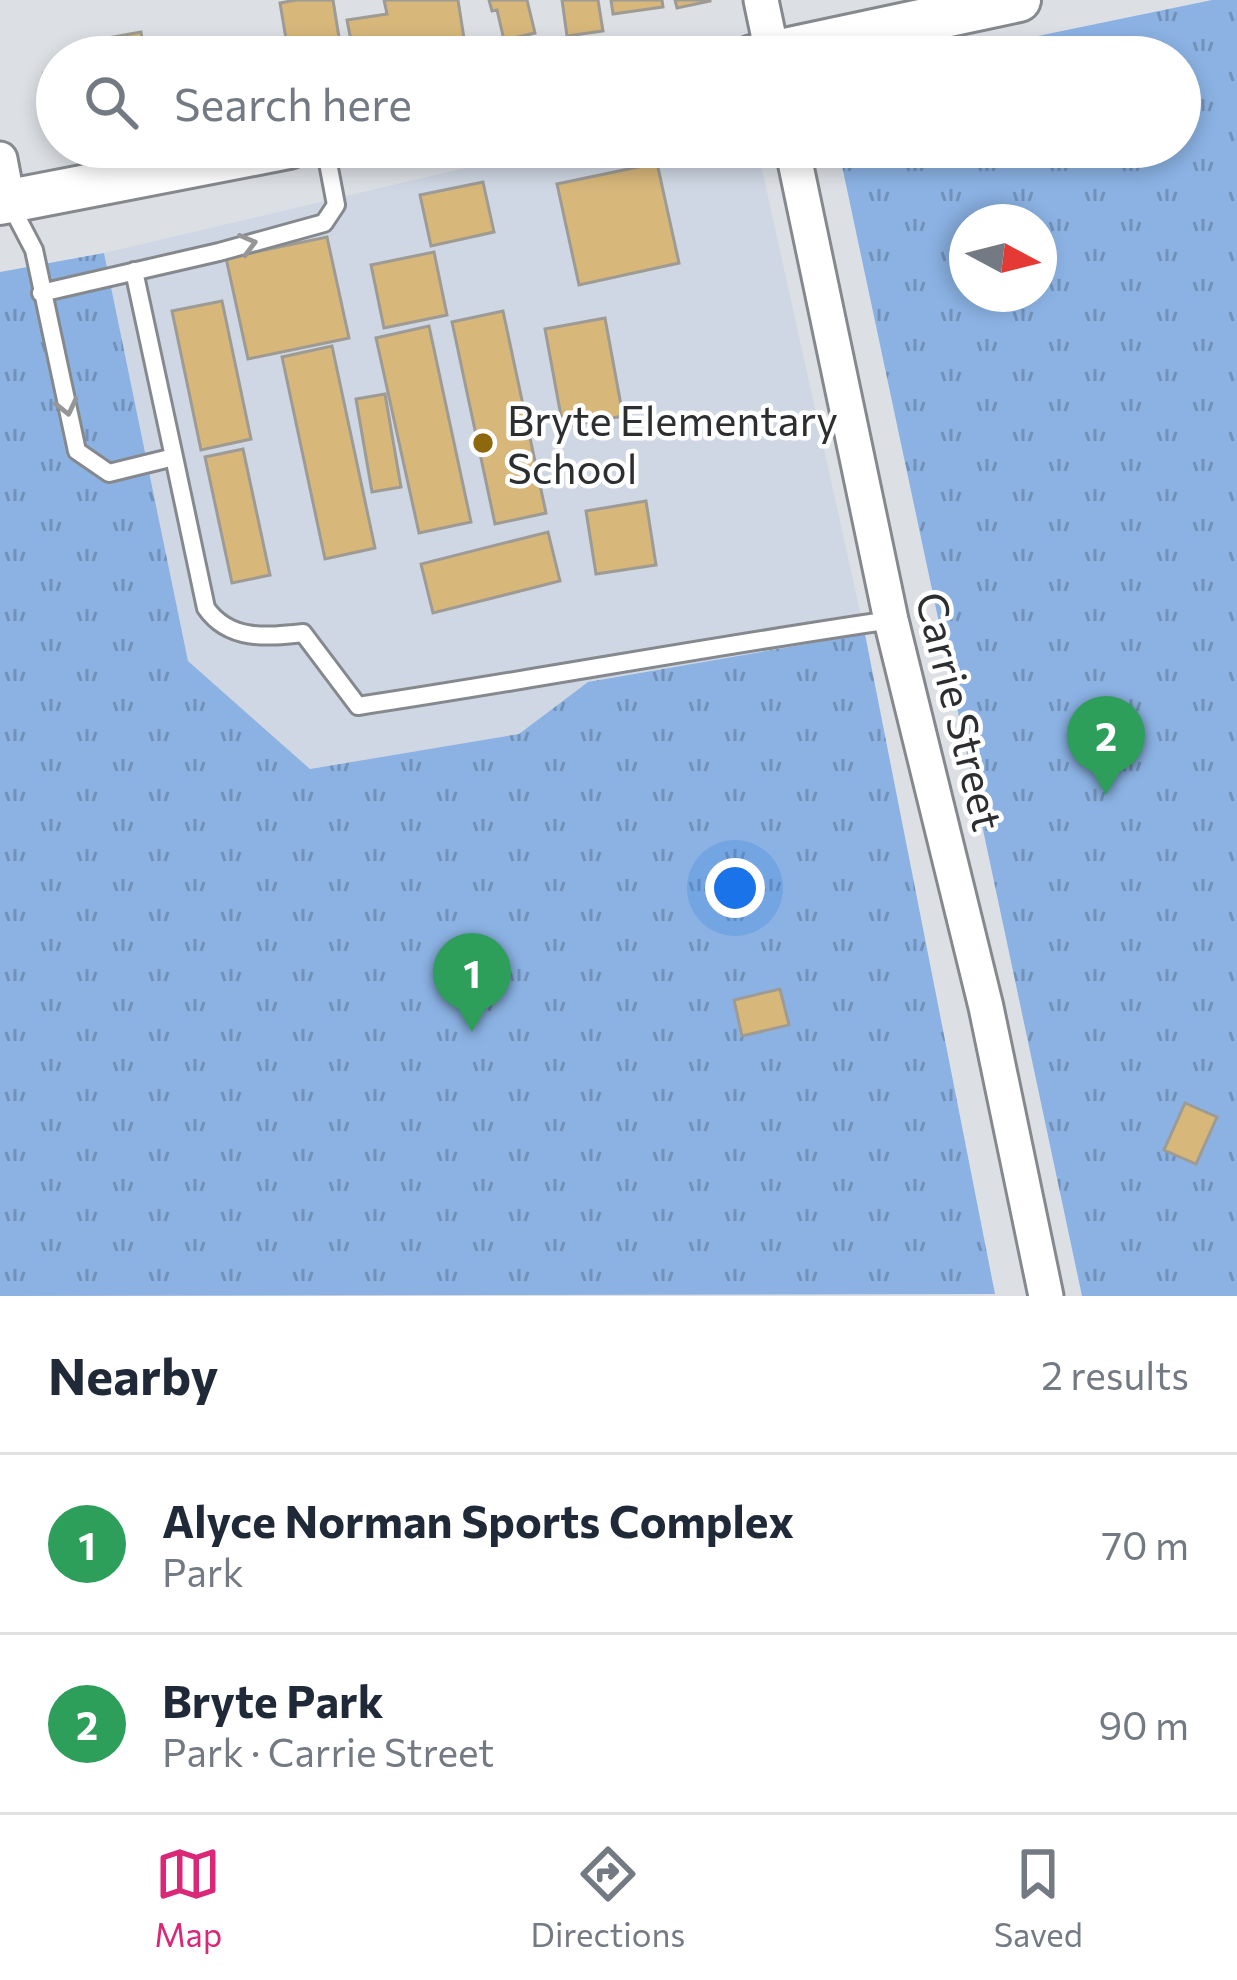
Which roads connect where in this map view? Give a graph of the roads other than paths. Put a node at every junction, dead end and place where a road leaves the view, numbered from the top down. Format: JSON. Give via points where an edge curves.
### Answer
{"nodes":[{"id":1,"x":761,"y":0,"type":"edge"},
{"id":2,"x":1019,"y":0,"type":"edge"},
{"id":3,"x":764,"y":36,"type":"edge"},
{"id":4,"x":856,"y":36,"type":"edge"},
{"id":5,"x":0,"y":160,"type":"edge"},
{"id":6,"x":180,"y":168,"type":"edge"},
{"id":7,"x":329,"y":168,"type":"edge"},
{"id":8,"x":796,"y":168,"type":"edge"},
{"id":9,"x":4,"y":202,"type":"edge"},
{"id":10,"x":134,"y":271,"type":"junction"},
{"id":11,"x":41,"y":293,"type":"junction"},
{"id":12,"x":175,"y":457,"type":"junction"},
{"id":13,"x":891,"y":620,"type":"junction"},
{"id":14,"x":1046,"y":1296,"type":"edge"}],
"edges":[{"from":1,"to":3,"type":"street"},
{"from":2,"to":4,"type":"street"},
{"from":5,"to":9,"type":"street"},
{"from":6,"to":9,"type":"street"},
{"from":10,"to":7,"type":"lane","one_way":true,"via":[[324,223],[336,205]]},
{"from":8,"to":13,"type":"street","name":"Carrie Street"},
{"from":9,"to":11,"type":"lane","via":[[34,250]]},
{"from":10,"to":11,"type":"lane"},
{"from":10,"to":12,"type":"lane"},
{"from":11,"to":12,"type":"lane","one_way":true,"via":[[77,451],[109,473]]},
{"from":12,"to":13,"type":"lane","via":[[206,608],[217,623],[267,637],[303,633],[358,706]]},
{"from":13,"to":14,"type":"street","name":"Carrie Street","via":[[986,1007]]}]}
